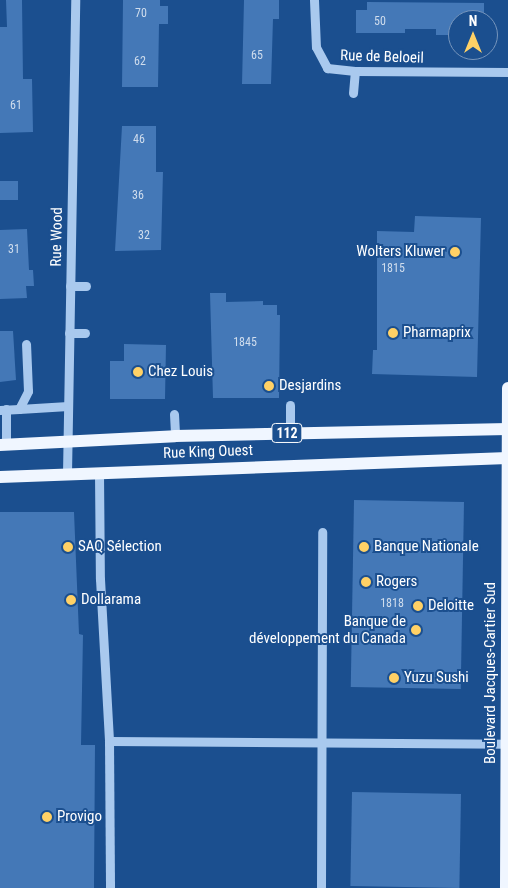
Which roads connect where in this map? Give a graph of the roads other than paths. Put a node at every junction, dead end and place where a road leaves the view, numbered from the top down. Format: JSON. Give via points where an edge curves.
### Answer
{"nodes":[{"id":1,"x":75,"y":0,"type":"edge"},
{"id":2,"x":314,"y":0,"type":"edge"},
{"id":3,"x":355,"y":71,"type":"junction"},
{"id":4,"x":508,"y":72,"type":"edge"},
{"id":5,"x":353,"y":93,"type":"dead end"},
{"id":6,"x":70,"y":286,"type":"junction"},
{"id":7,"x":86,"y":286,"type":"dead end"},
{"id":8,"x":69,"y":333,"type":"junction"},
{"id":9,"x":85,"y":333,"type":"dead end"},
{"id":10,"x":26,"y":344,"type":"dead end"},
{"id":11,"x":508,"y":388,"type":"edge"},
{"id":12,"x":290,"y":405,"type":"dead end"},
{"id":13,"x":68,"y":406,"type":"junction"},
{"id":14,"x":19,"y":409,"type":"junction"},
{"id":15,"x":3,"y":410,"type":"edge"},
{"id":16,"x":174,"y":414,"type":"dead end"},
{"id":17,"x":508,"y":429,"type":"edge"},
{"id":18,"x":290,"y":433,"type":"junction"},
{"id":19,"x":175,"y":436,"type":"junction"},
{"id":20,"x":68,"y":441,"type":"junction"},
{"id":21,"x":3,"y":445,"type":"edge"},
{"id":22,"x":508,"y":458,"type":"edge"},
{"id":23,"x":98,"y":472,"type":"junction"},
{"id":24,"x":67,"y":474,"type":"junction"},
{"id":25,"x":0,"y":477,"type":"edge"},
{"id":26,"x":322,"y":532,"type":"dead end"},
{"id":27,"x":109,"y":741,"type":"junction"},
{"id":28,"x":321,"y":742,"type":"junction"},
{"id":29,"x":507,"y":744,"type":"edge"},
{"id":30,"x":110,"y":888,"type":"edge"},
{"id":31,"x":321,"y":888,"type":"edge"},
{"id":32,"x":506,"y":888,"type":"edge"}],
"edges":[{"from":1,"to":6,"type":"street","name":"Rue Wood"},
{"from":2,"to":3,"type":"street","name":"Rue de Beloeil","via":[[314,29],[320,59],[327,68]]},
{"from":3,"to":4,"type":"street","name":"Rue de Beloeil"},
{"from":3,"to":5,"type":"street"},
{"from":6,"to":7,"type":"street"},
{"from":6,"to":8,"type":"street","name":"Rue Wood"},
{"from":8,"to":9,"type":"street"},
{"from":8,"to":13,"type":"street","name":"Rue Wood"},
{"from":10,"to":14,"type":"street","via":[[28,391]]},
{"from":11,"to":17,"type":"main road","name":"Boulevard Jacques-Cartier Sud"},
{"from":12,"to":18,"type":"street"},
{"from":13,"to":14,"type":"street"},
{"from":13,"to":20,"type":"street","name":"Rue Wood"},
{"from":14,"to":15,"type":"street"},
{"from":15,"to":21,"type":"street"},
{"from":16,"to":19,"type":"street"},
{"from":17,"to":18,"type":"main road","name":"Rue King Ouest","number":"112"},
{"from":17,"to":22,"type":"main road","name":"Boulevard Jacques-Cartier Sud"},
{"from":18,"to":19,"type":"main road","name":"Rue King Ouest","number":"112"},
{"from":19,"to":20,"type":"main road","name":"Rue King Ouest","number":"112"},
{"from":20,"to":21,"type":"main road","name":"Rue King Ouest","number":"112"},
{"from":20,"to":24,"type":"street","name":"Rue Wood"},
{"from":22,"to":23,"type":"main road","name":"Rue King Ouest","number":"112"},
{"from":22,"to":29,"type":"main road","name":"Boulevard Jacques-Cartier Sud"},
{"from":23,"to":24,"type":"main road","name":"Rue King Ouest","number":"112"},
{"from":23,"to":27,"type":"street"},
{"from":24,"to":25,"type":"main road","name":"Rue King Ouest","number":"112"},
{"from":26,"to":28,"type":"street"},
{"from":27,"to":28,"type":"street"},
{"from":27,"to":30,"type":"street"},
{"from":28,"to":29,"type":"street"},
{"from":28,"to":31,"type":"street"},
{"from":29,"to":32,"type":"main road","name":"Boulevard Jacques-Cartier Sud"}]}
